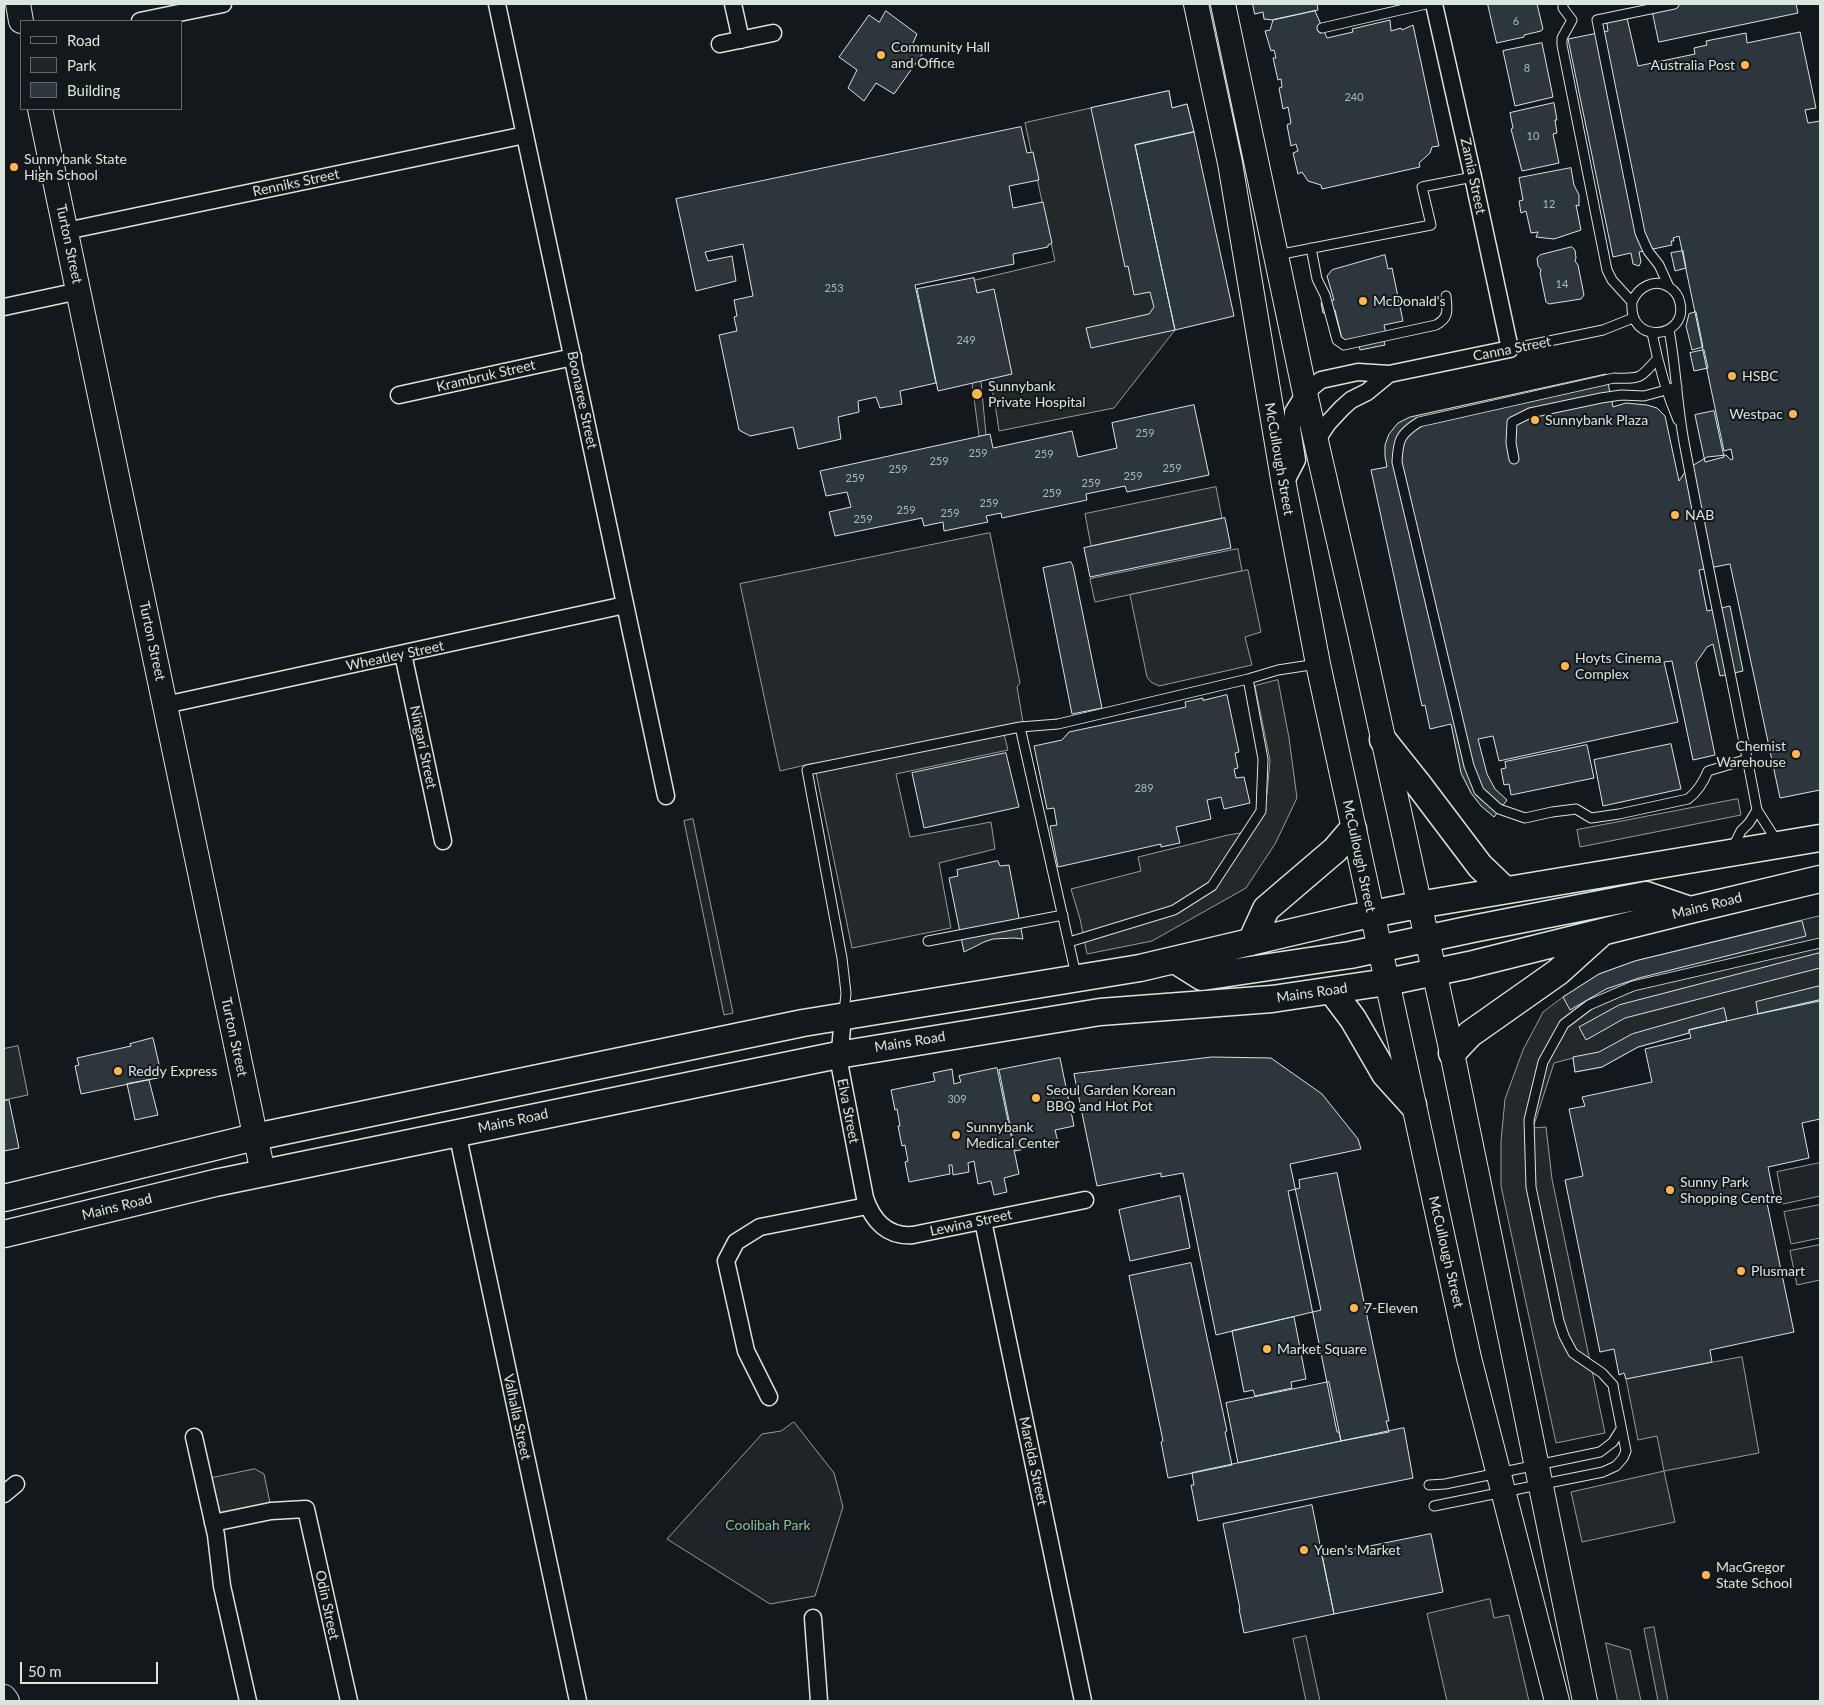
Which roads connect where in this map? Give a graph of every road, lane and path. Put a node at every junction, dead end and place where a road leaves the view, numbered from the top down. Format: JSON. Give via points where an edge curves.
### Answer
{"nodes":[{"id":1,"x":18,"y":4,"type":"edge"},
{"id":2,"x":223,"y":4,"type":"edge"},
{"id":3,"x":497,"y":4,"type":"edge"},
{"id":4,"x":733,"y":4,"type":"edge"},
{"id":5,"x":1196,"y":4,"type":"edge"},
{"id":6,"x":1223,"y":4,"type":"edge"},
{"id":7,"x":1426,"y":4,"type":"edge"},
{"id":8,"x":1434,"y":4,"type":"edge"},
{"id":9,"x":1562,"y":4,"type":"edge"},
{"id":10,"x":1674,"y":4,"type":"edge"},
{"id":11,"x":21,"y":20,"type":"edge"},
{"id":12,"x":145,"y":20,"type":"edge"},
{"id":13,"x":1322,"y":28,"type":"dead end"},
{"id":14,"x":774,"y":33,"type":"dead end"},
{"id":15,"x":740,"y":40,"type":"junction"},
{"id":16,"x":720,"y":44,"type":"dead end"},
{"id":17,"x":40,"y":110,"type":"edge"},
{"id":18,"x":525,"y":134,"type":"junction"},
{"id":19,"x":1474,"y":177,"type":"junction"},
{"id":20,"x":66,"y":232,"type":"junction"},
{"id":21,"x":1311,"y":248,"type":"junction"},
{"id":22,"x":1277,"y":255,"type":"junction"},
{"id":23,"x":1669,"y":287,"type":"junction"},
{"id":24,"x":78,"y":291,"type":"junction"},
{"id":25,"x":1446,"y":296,"type":"dead end"},
{"id":26,"x":1632,"y":302,"type":"junction"},
{"id":27,"x":4,"y":307,"type":"edge"},
{"id":28,"x":1633,"y":318,"type":"junction"},
{"id":29,"x":1669,"y":330,"type":"junction"},
{"id":30,"x":1652,"y":333,"type":"junction"},
{"id":31,"x":1510,"y":349,"type":"junction"},
{"id":32,"x":573,"y":357,"type":"junction"},
{"id":33,"x":1657,"y":359,"type":"junction"},
{"id":34,"x":1389,"y":374,"type":"junction"},
{"id":35,"x":1636,"y":378,"type":"junction"},
{"id":36,"x":1677,"y":387,"type":"junction"},
{"id":37,"x":1666,"y":390,"type":"junction"},
{"id":38,"x":1305,"y":393,"type":"junction"},
{"id":39,"x":399,"y":395,"type":"dead end"},
{"id":40,"x":1621,"y":396,"type":"junction"},
{"id":41,"x":1682,"y":432,"type":"junction"},
{"id":42,"x":1316,"y":441,"type":"junction"},
{"id":43,"x":1514,"y":459,"type":"dead end"},
{"id":44,"x":1284,"y":485,"type":"junction"},
{"id":45,"x":625,"y":605,"type":"junction"},
{"id":46,"x":403,"y":654,"type":"junction"},
{"id":47,"x":1318,"y":664,"type":"junction"},
{"id":48,"x":1248,"y":680,"type":"junction"},
{"id":49,"x":165,"y":705,"type":"junction"},
{"id":50,"x":1020,"y":727,"type":"junction"},
{"id":51,"x":1383,"y":740,"type":"junction"},
{"id":52,"x":1748,"y":759,"type":"junction"},
{"id":53,"x":666,"y":796,"type":"dead end"},
{"id":54,"x":1757,"y":810,"type":"junction"},
{"id":55,"x":1353,"y":829,"type":"junction"},
{"id":56,"x":1820,"y":838,"type":"edge"},
{"id":57,"x":443,"y":840,"type":"dead end"},
{"id":58,"x":1780,"y":846,"type":"junction"},
{"id":59,"x":1729,"y":854,"type":"junction"},
{"id":60,"x":1820,"y":879,"type":"edge"},
{"id":61,"x":1505,"y":890,"type":"junction"},
{"id":62,"x":1418,"y":905,"type":"junction"},
{"id":63,"x":1690,"y":910,"type":"junction"},
{"id":64,"x":1372,"y":914,"type":"junction"},
{"id":65,"x":1063,"y":915,"type":"junction"},
{"id":66,"x":1601,"y":932,"type":"junction"},
{"id":67,"x":1426,"y":939,"type":"junction"},
{"id":68,"x":928,"y":941,"type":"dead end"},
{"id":69,"x":1069,"y":942,"type":"junction"},
{"id":70,"x":1251,"y":942,"type":"junction"},
{"id":71,"x":1820,"y":943,"type":"edge"},
{"id":72,"x":1380,"y":949,"type":"junction"},
{"id":73,"x":1175,"y":960,"type":"junction"},
{"id":74,"x":1434,"y":972,"type":"junction"},
{"id":75,"x":1077,"y":979,"type":"junction"},
{"id":76,"x":1386,"y":982,"type":"junction"},
{"id":77,"x":1332,"y":991,"type":"junction"},
{"id":78,"x":843,"y":1016,"type":"junction"},
{"id":79,"x":1452,"y":1053,"type":"junction"},
{"id":80,"x":838,"y":1055,"type":"junction"},
{"id":81,"x":1413,"y":1105,"type":"junction"},
{"id":82,"x":457,"y":1132,"type":"junction"},
{"id":83,"x":255,"y":1137,"type":"junction"},
{"id":84,"x":263,"y":1173,"type":"junction"},
{"id":85,"x":4,"y":1198,"type":"edge"},
{"id":86,"x":1086,"y":1200,"type":"dead end"},
{"id":87,"x":867,"y":1206,"type":"junction"},
{"id":88,"x":982,"y":1221,"type":"junction"},
{"id":89,"x":4,"y":1234,"type":"edge"},
{"id":90,"x":768,"y":1398,"type":"dead end"},
{"id":91,"x":1620,"y":1428,"type":"junction"},
{"id":92,"x":194,"y":1437,"type":"dead end"},
{"id":93,"x":1539,"y":1474,"type":"junction"},
{"id":94,"x":1500,"y":1483,"type":"junction"},
{"id":95,"x":1430,"y":1485,"type":"dead end"},
{"id":96,"x":1434,"y":1506,"type":"dead end"},
{"id":97,"x":213,"y":1523,"type":"junction"},
{"id":98,"x":813,"y":1618,"type":"dead end"},
{"id":99,"x":4,"y":1697,"type":"edge"},
{"id":100,"x":7,"y":1701,"type":"edge"},
{"id":101,"x":248,"y":1701,"type":"edge"},
{"id":102,"x":349,"y":1701,"type":"edge"},
{"id":103,"x":578,"y":1701,"type":"edge"},
{"id":104,"x":819,"y":1701,"type":"edge"},
{"id":105,"x":1083,"y":1701,"type":"edge"},
{"id":106,"x":1557,"y":1701,"type":"edge"},
{"id":107,"x":1585,"y":1701,"type":"edge"}],
"edges":[{"from":1,"to":11,"type":"main road"},
{"from":2,"to":12,"type":"street"},
{"from":3,"to":18,"type":"street","name":"Boonaree Street"},
{"from":4,"to":15,"type":"street"},
{"from":5,"to":44,"type":"main road","name":"McCullough Street","via":[[1230,162]]},
{"from":6,"to":22,"type":"main road"},
{"from":7,"to":13,"type":"lane"},
{"from":8,"to":19,"type":"street","name":"Zamia Street"},
{"from":9,"to":26,"type":"lane","via":[[1572,20],[1562,38],[1562,45],[1608,270],[1612,280]]},
{"from":10,"to":23,"type":"lane","via":[[1597,20],[1640,233]]},
{"from":14,"to":15,"type":"street"},
{"from":15,"to":16,"type":"street"},
{"from":17,"to":20,"type":"main road","name":"Turton Street"},
{"from":18,"to":20,"type":"street","name":"Renniks Street"},
{"from":18,"to":32,"type":"street","name":"Boonaree Street"},
{"from":19,"to":21,"type":"lane","via":[[1422,187],[1431,225]]},
{"from":19,"to":31,"type":"street","name":"Zamia Street"},
{"from":20,"to":24,"type":"main road","name":"Turton Street"},
{"from":21,"to":22,"type":"lane"},
{"from":21,"to":25,"type":"lane","via":[[1317,279],[1326,295],[1337,340],[1344,345],[1436,325],[1444,321],[1448,313]]},
{"from":22,"to":38,"type":"main road"},
{"from":23,"to":26,"type":"lane","via":[[1657,284],[1644,287]]},
{"from":23,"to":29,"type":"lane","via":[[1679,298],[1681,312]]},
{"from":24,"to":27,"type":"street"},
{"from":24,"to":49,"type":"main road","name":"Turton Street"},
{"from":26,"to":28,"type":"lane"},
{"from":28,"to":30,"type":"lane","via":[[1641,328]]},
{"from":28,"to":31,"type":"lane","name":"Canna Street","via":[[1604,330]]},
{"from":29,"to":30,"type":"lane"},
{"from":29,"to":36,"type":"lane"},
{"from":30,"to":33,"type":"lane"},
{"from":31,"to":34,"type":"street","name":"Canna Street"},
{"from":32,"to":39,"type":"street","name":"Krambruk Street"},
{"from":32,"to":45,"type":"street","name":"Boonaree Street"},
{"from":33,"to":35,"type":"lane"},
{"from":33,"to":37,"type":"lane"},
{"from":34,"to":38,"type":"street","name":"Canna Street","via":[[1358,372],[1331,377],[1321,380]]},
{"from":34,"to":42,"type":"street","name":"Canna Street","via":[[1346,404]]},
{"from":35,"to":40,"type":"lane"},
{"from":35,"to":52,"type":"lane","via":[[1614,378],[1419,422],[1400,437],[1396,462],[1469,766],[1479,791],[1499,808],[1525,818],[1576,809],[1591,818],[1688,799],[1708,771]]},
{"from":36,"to":37,"type":"lane"},
{"from":36,"to":41,"type":"lane"},
{"from":37,"to":40,"type":"lane","via":[[1644,396]]},
{"from":37,"to":41,"type":"lane"},
{"from":38,"to":42,"type":"main road"},
{"from":38,"to":44,"type":"street","name":"Canna Street","via":[[1292,418],[1297,460]]},
{"from":40,"to":43,"type":"lane","via":[[1530,413],[1512,422]]},
{"from":41,"to":52,"type":"lane"},
{"from":42,"to":51,"type":"main road"},
{"from":44,"to":47,"type":"main road","name":"McCullough Street"},
{"from":45,"to":46,"type":"street","name":"Wheatley Street"},
{"from":45,"to":53,"type":"street","name":"Boonaree Street"},
{"from":46,"to":49,"type":"street","name":"Wheatley Street"},
{"from":46,"to":57,"type":"street","name":"Ningari Street"},
{"from":47,"to":48,"type":"lane","via":[[1278,670]]},
{"from":47,"to":55,"type":"main road","name":"McCullough Street"},
{"from":48,"to":50,"type":"lane","via":[[1058,724]]},
{"from":48,"to":69,"type":"lane","via":[[1263,759],[1261,811],[1212,886],[1174,910]]},
{"from":49,"to":83,"type":"main road","name":"Turton Street"},
{"from":50,"to":65,"type":"lane"},
{"from":50,"to":78,"type":"lane","via":[[807,770],[842,958],[846,993]]},
{"from":51,"to":61,"type":"main road","via":[[1480,866]]},
{"from":51,"to":62,"type":"main road"},
{"from":52,"to":54,"type":"lane"},
{"from":54,"to":58,"type":"lane"},
{"from":54,"to":59,"type":"lane"},
{"from":55,"to":64,"type":"main road","name":"McCullough Street"},
{"from":55,"to":70,"type":"main road","via":[[1335,850],[1266,909]]},
{"from":56,"to":58,"type":"main road"},
{"from":58,"to":59,"type":"main road"},
{"from":59,"to":61,"type":"main road"},
{"from":60,"to":63,"type":"main road","name":"Mains Road"},
{"from":61,"to":62,"type":"main road"},
{"from":62,"to":64,"type":"main road"},
{"from":62,"to":67,"type":"main road"},
{"from":63,"to":66,"type":"main road","name":"Mains Road"},
{"from":63,"to":67,"type":"main road","via":[[1646,895]]},
{"from":64,"to":70,"type":"main road"},
{"from":64,"to":72,"type":"main road","name":"McCullough Street"},
{"from":65,"to":68,"type":"lane"},
{"from":65,"to":69,"type":"lane"},
{"from":66,"to":74,"type":"main road","name":"Mains Road"},
{"from":66,"to":79,"type":"main road","via":[[1558,972],[1470,1034]]},
{"from":67,"to":72,"type":"main road"},
{"from":67,"to":74,"type":"main road"},
{"from":69,"to":75,"type":"lane"},
{"from":70,"to":73,"type":"main road"},
{"from":71,"to":91,"type":"lane","via":[[1633,986],[1589,1005],[1564,1024],[1543,1062],[1529,1120],[1531,1188],[1558,1321],[1569,1346],[1579,1358],[1602,1373],[1612,1386]]},
{"from":72,"to":73,"type":"main road","via":[[1202,978]]},
{"from":72,"to":76,"type":"main road","name":"McCullough Street"},
{"from":73,"to":75,"type":"main road"},
{"from":74,"to":76,"type":"main road","name":"Mains Road"},
{"from":74,"to":79,"type":"main road"},
{"from":75,"to":78,"type":"main road"},
{"from":76,"to":77,"type":"main road","name":"Mains Road"},
{"from":76,"to":81,"type":"main road","name":"McCullough Street"},
{"from":77,"to":80,"type":"main road","name":"Mains Road","via":[[1272,999],[1100,1012]]},
{"from":77,"to":81,"type":"main road","via":[[1353,1019],[1385,1074]]},
{"from":78,"to":80,"type":"street","name":"Elva Street"},
{"from":78,"to":83,"type":"main road"},
{"from":79,"to":93,"type":"main road"},
{"from":80,"to":82,"type":"main road","name":"Mains Road"},
{"from":80,"to":87,"type":"street","name":"Elva Street"},
{"from":81,"to":94,"type":"main road","name":"McCullough Street"},
{"from":82,"to":84,"type":"main road","name":"Mains Road"},
{"from":82,"to":103,"type":"street","name":"Valhalla Street"},
{"from":83,"to":84,"type":"main road","name":"Turton Street"},
{"from":83,"to":85,"type":"main road"},
{"from":84,"to":89,"type":"main road","name":"Mains Road"},
{"from":86,"to":88,"type":"street","name":"Lewina Street"},
{"from":87,"to":88,"type":"street","name":"Lewina Street","via":[[883,1226],[897,1235],[913,1235]]},
{"from":87,"to":90,"type":"street","via":[[760,1227],[736,1242],[726,1261],[746,1351]]},
{"from":88,"to":105,"type":"street","name":"Marelda Street"},
{"from":91,"to":93,"type":"lane","via":[[1613,1442],[1600,1452]]},
{"from":91,"to":93,"type":"lane","via":[[1626,1451],[1616,1466],[1603,1472]]},
{"from":92,"to":97,"type":"street"},
{"from":93,"to":94,"type":"lane"},
{"from":93,"to":94,"type":"lane"},
{"from":93,"to":107,"type":"main road"},
{"from":94,"to":95,"type":"lane"},
{"from":94,"to":96,"type":"lane"},
{"from":94,"to":106,"type":"main road","name":"McCullough Street"},
{"from":97,"to":101,"type":"street","via":[[222,1586]]},
{"from":97,"to":102,"type":"street","name":"Odin Street","via":[[272,1511],[306,1509]]},
{"from":98,"to":104,"type":"street"},
{"from":99,"to":100,"type":"main road"}]}
